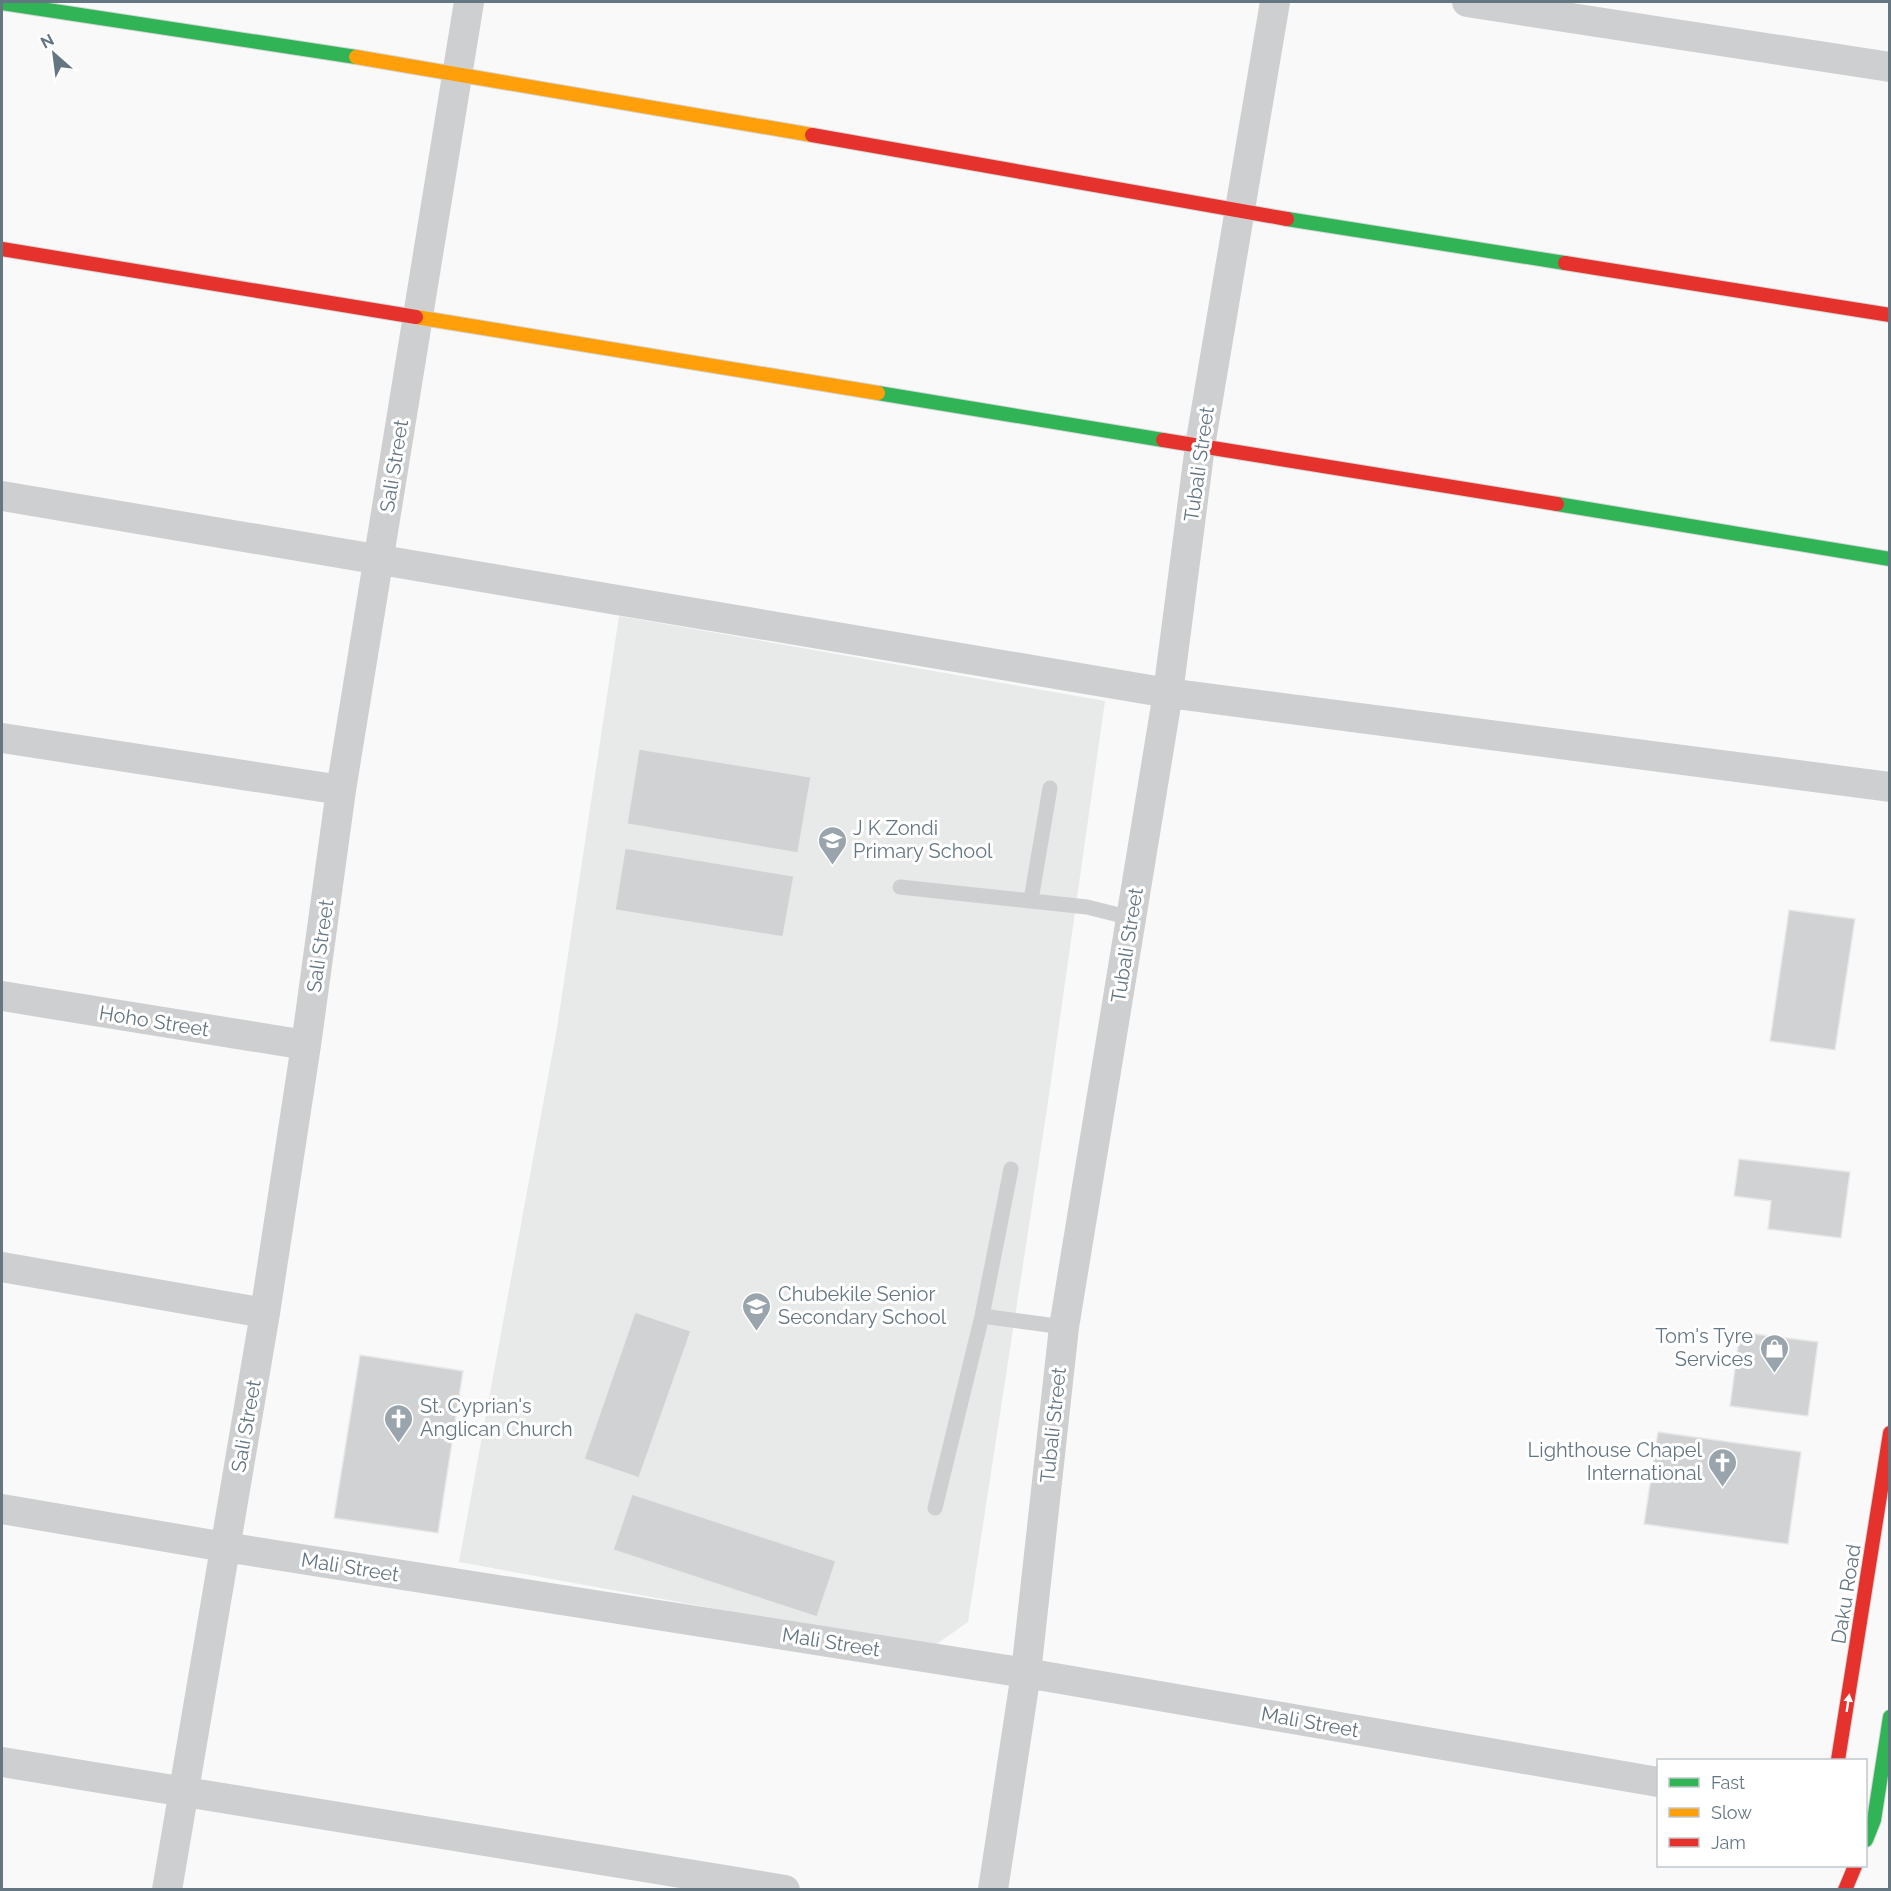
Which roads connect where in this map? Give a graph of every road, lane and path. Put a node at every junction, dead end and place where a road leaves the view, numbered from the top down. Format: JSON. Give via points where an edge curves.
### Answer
{"nodes":[{"id":1,"x":469,"y":2,"type":"edge"},
{"id":2,"x":1275,"y":2,"type":"edge"},
{"id":3,"x":1467,"y":2,"type":"edge"},
{"id":4,"x":2,"y":3,"type":"edge"},
{"id":5,"x":1890,"y":67,"type":"edge"},
{"id":6,"x":457,"y":72,"type":"junction"},
{"id":7,"x":1241,"y":212,"type":"junction"},
{"id":8,"x":2,"y":249,"type":"edge"},
{"id":9,"x":417,"y":315,"type":"junction"},
{"id":10,"x":1890,"y":315,"type":"edge"},
{"id":11,"x":1200,"y":446,"type":"junction"},
{"id":12,"x":2,"y":496,"type":"edge"},
{"id":13,"x":380,"y":559,"type":"junction"},
{"id":14,"x":1890,"y":559,"type":"edge"},
{"id":15,"x":1168,"y":693,"type":"junction"},
{"id":16,"x":2,"y":738,"type":"edge"},
{"id":17,"x":1890,"y":787,"type":"edge"},
{"id":18,"x":1050,"y":788,"type":"dead end"},
{"id":19,"x":341,"y":790,"type":"junction"},
{"id":20,"x":900,"y":887,"type":"dead end"},
{"id":21,"x":1031,"y":900,"type":"junction"},
{"id":22,"x":1131,"y":918,"type":"junction"},
{"id":23,"x":2,"y":996,"type":"edge"},
{"id":24,"x":306,"y":1045,"type":"junction"},
{"id":25,"x":1011,"y":1169,"type":"dead end"},
{"id":26,"x":2,"y":1267,"type":"edge"},
{"id":27,"x":265,"y":1313,"type":"junction"},
{"id":28,"x":982,"y":1316,"type":"junction"},
{"id":29,"x":1064,"y":1327,"type":"junction"},
{"id":30,"x":1890,"y":1433,"type":"edge"},
{"id":31,"x":1888,"y":1452,"type":"edge"},
{"id":32,"x":935,"y":1508,"type":"dead end"},
{"id":33,"x":2,"y":1509,"type":"edge"},
{"id":34,"x":225,"y":1547,"type":"junction"},
{"id":35,"x":1026,"y":1673,"type":"junction"},
{"id":36,"x":1890,"y":1717,"type":"edge"},
{"id":37,"x":1838,"y":1759,"type":"edge"},
{"id":38,"x":2,"y":1762,"type":"edge"},
{"id":39,"x":1657,"y":1782,"type":"edge"},
{"id":40,"x":185,"y":1792,"type":"junction"},
{"id":41,"x":1874,"y":1825,"type":"edge"},
{"id":42,"x":1839,"y":1867,"type":"edge"},
{"id":43,"x":1855,"y":1867,"type":"edge"},
{"id":44,"x":167,"y":1890,"type":"edge"},
{"id":45,"x":785,"y":1890,"type":"edge"},
{"id":46,"x":993,"y":1890,"type":"edge"},
{"id":47,"x":1844,"y":1890,"type":"edge"}],
"edges":[{"from":1,"to":6,"type":"street","name":"Sali Street"},
{"from":2,"to":7,"type":"street","name":"Tubali Street"},
{"from":3,"to":5,"type":"street"},
{"from":4,"to":6,"type":"street"},
{"from":6,"to":7,"type":"street"},
{"from":6,"to":9,"type":"street","name":"Sali Street"},
{"from":7,"to":10,"type":"street"},
{"from":7,"to":11,"type":"street","name":"Tubali Street"},
{"from":8,"to":9,"type":"street"},
{"from":9,"to":11,"type":"street"},
{"from":9,"to":13,"type":"street","name":"Sali Street"},
{"from":11,"to":14,"type":"street"},
{"from":11,"to":15,"type":"street","name":"Tubali Street"},
{"from":12,"to":13,"type":"street"},
{"from":13,"to":15,"type":"street"},
{"from":13,"to":19,"type":"street","name":"Sali Street"},
{"from":15,"to":17,"type":"street"},
{"from":15,"to":22,"type":"street","name":"Tubali Street"},
{"from":16,"to":19,"type":"street"},
{"from":18,"to":21,"type":"lane"},
{"from":19,"to":24,"type":"street","name":"Sali Street"},
{"from":20,"to":21,"type":"lane"},
{"from":21,"to":22,"type":"lane","via":[[1087,907]]},
{"from":22,"to":29,"type":"street","name":"Tubali Street"},
{"from":23,"to":24,"type":"street","name":"Hoho Street"},
{"from":24,"to":27,"type":"street","name":"Sali Street"},
{"from":25,"to":28,"type":"lane"},
{"from":26,"to":27,"type":"street"},
{"from":27,"to":34,"type":"street","name":"Sali Street"},
{"from":28,"to":29,"type":"lane"},
{"from":28,"to":32,"type":"lane"},
{"from":29,"to":35,"type":"street","name":"Tubali Street"},
{"from":30,"to":31,"type":"street","name":"Daku Road"},
{"from":37,"to":31,"type":"street","name":"Daku Road","one_way":true},
{"from":33,"to":34,"type":"street","name":"Mali Street"},
{"from":34,"to":35,"type":"street","name":"Mali Street"},
{"from":34,"to":40,"type":"street","name":"Sali Street"},
{"from":35,"to":39,"type":"street","name":"Mali Street"},
{"from":35,"to":46,"type":"street","name":"Tubali Street"},
{"from":36,"to":41,"type":"street"},
{"from":38,"to":40,"type":"street"},
{"from":40,"to":44,"type":"street","name":"Sali Street"},
{"from":40,"to":45,"type":"street"},
{"from":42,"to":47,"type":"street"},
{"from":43,"to":47,"type":"street"}]}
